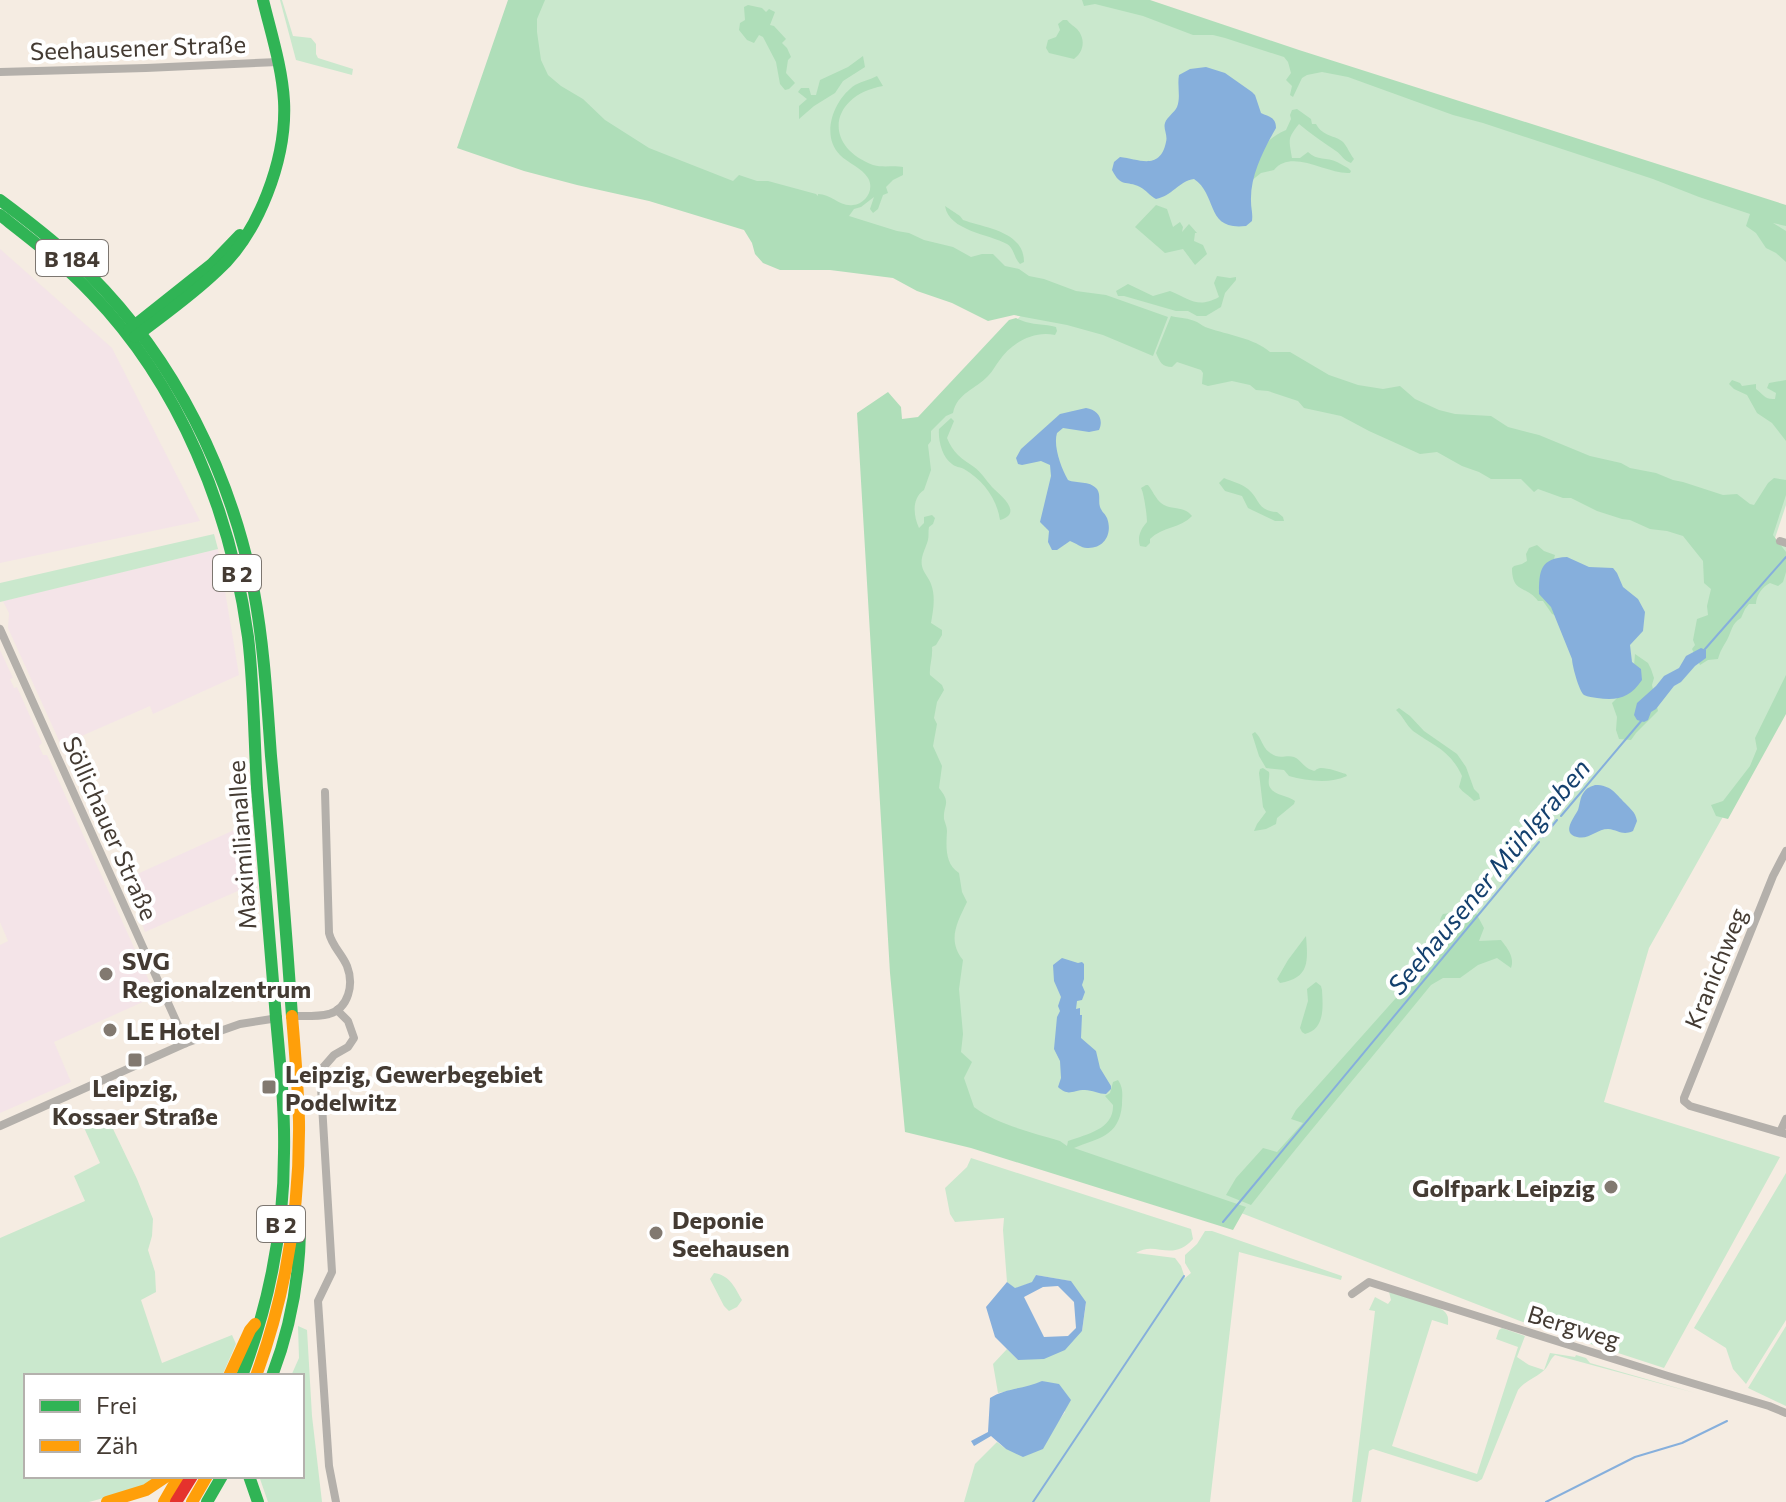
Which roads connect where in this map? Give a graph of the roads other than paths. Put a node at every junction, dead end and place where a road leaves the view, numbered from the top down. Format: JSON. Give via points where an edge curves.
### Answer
{"nodes":[{"id":1,"x":263,"y":0,"type":"edge"},
{"id":2,"x":278,"y":62,"type":"junction"},
{"id":3,"x":0,"y":72,"type":"edge"},
{"id":4,"x":0,"y":200,"type":"edge"},
{"id":5,"x":0,"y":215,"type":"edge"},
{"id":6,"x":133,"y":332,"type":"junction"},
{"id":7,"x":0,"y":629,"type":"edge"},
{"id":8,"x":325,"y":792,"type":"dead end"},
{"id":9,"x":1786,"y":851,"type":"edge"},
{"id":10,"x":337,"y":1010,"type":"junction"},
{"id":11,"x":292,"y":1016,"type":"junction"},
{"id":12,"x":276,"y":1018,"type":"junction"},
{"id":13,"x":186,"y":1043,"type":"junction"},
{"id":14,"x":1786,"y":1119,"type":"edge"},
{"id":15,"x":0,"y":1126,"type":"edge"},
{"id":16,"x":1783,"y":1133,"type":"edge"},
{"id":17,"x":296,"y":1210,"type":"junction"},
{"id":18,"x":1352,"y":1294,"type":"dead end"},
{"id":19,"x":263,"y":1315,"type":"junction"},
{"id":20,"x":230,"y":1374,"type":"edge"},
{"id":21,"x":243,"y":1374,"type":"edge"},
{"id":22,"x":257,"y":1374,"type":"edge"},
{"id":23,"x":273,"y":1374,"type":"edge"},
{"id":24,"x":1786,"y":1413,"type":"edge"},
{"id":25,"x":164,"y":1478,"type":"edge"},
{"id":26,"x":178,"y":1478,"type":"edge"},
{"id":27,"x":191,"y":1478,"type":"edge"},
{"id":28,"x":206,"y":1478,"type":"edge"},
{"id":29,"x":221,"y":1478,"type":"edge"},
{"id":30,"x":250,"y":1478,"type":"edge"},
{"id":31,"x":107,"y":1502,"type":"edge"},
{"id":32,"x":164,"y":1502,"type":"edge"},
{"id":33,"x":176,"y":1502,"type":"edge"},
{"id":34,"x":192,"y":1502,"type":"edge"},
{"id":35,"x":207,"y":1502,"type":"edge"},
{"id":36,"x":258,"y":1502,"type":"edge"},
{"id":37,"x":336,"y":1502,"type":"edge"}],
"edges":[{"from":1,"to":2,"type":"main road"},
{"from":2,"to":3,"type":"street","name":"Seehausener Straße"},
{"from":2,"to":6,"type":"main road","via":[[284,102],[281,149],[253,221]]},
{"from":4,"to":6,"type":"main road","name":"Maximilianallee","number":"B 184","via":[[74,259]]},
{"from":5,"to":6,"type":"main road","number":"B 184","via":[[30,235]]},
{"from":6,"to":11,"type":"main road","name":"Maximilianallee","number":"B 2","via":[[189,405],[216,461],[256,571]]},
{"from":6,"to":12,"type":"main road","name":"Maximilianallee","number":"B 2","via":[[195,447],[222,514],[238,574],[250,661]]},
{"from":7,"to":13,"type":"street","name":"Söllichauer Straße"},
{"from":8,"to":10,"type":"street","via":[[329,933],[350,980],[349,994]]},
{"from":9,"to":16,"type":"street","name":"Kranichweg","via":[[1684,1101]]},
{"from":10,"to":11,"type":"street"},
{"from":10,"to":37,"type":"street","via":[[354,1038],[320,1071],[332,1272],[318,1301]]},
{"from":11,"to":12,"type":"street"},
{"from":11,"to":17,"type":"main road","name":"Maximilianallee","number":"B 2","via":[[299,1131]]},
{"from":12,"to":13,"type":"street"},
{"from":12,"to":19,"type":"main road","name":"Maximilianallee","number":"B 2","via":[[284,1172],[276,1259]]},
{"from":13,"to":15,"type":"street"},
{"from":14,"to":16,"type":"street"},
{"from":17,"to":22,"type":"main road","name":"Maximilianallee","number":"B 2","via":[[279,1309]]},
{"from":17,"to":23,"type":"main road","via":[[301,1222],[297,1292]]},
{"from":18,"to":24,"type":"street","name":"Bergweg","via":[[1369,1282]]},
{"from":19,"to":20,"type":"main road","via":[[250,1330]]},
{"from":19,"to":21,"type":"main road","name":"Maximilianallee","number":"B 2"},
{"from":25,"to":31,"type":"main road","via":[[146,1490]]},
{"from":26,"to":32,"type":"main road"},
{"from":27,"to":33,"type":"main road"},
{"from":28,"to":34,"type":"main road"},
{"from":29,"to":35,"type":"main road"},
{"from":30,"to":36,"type":"main road"}]}
